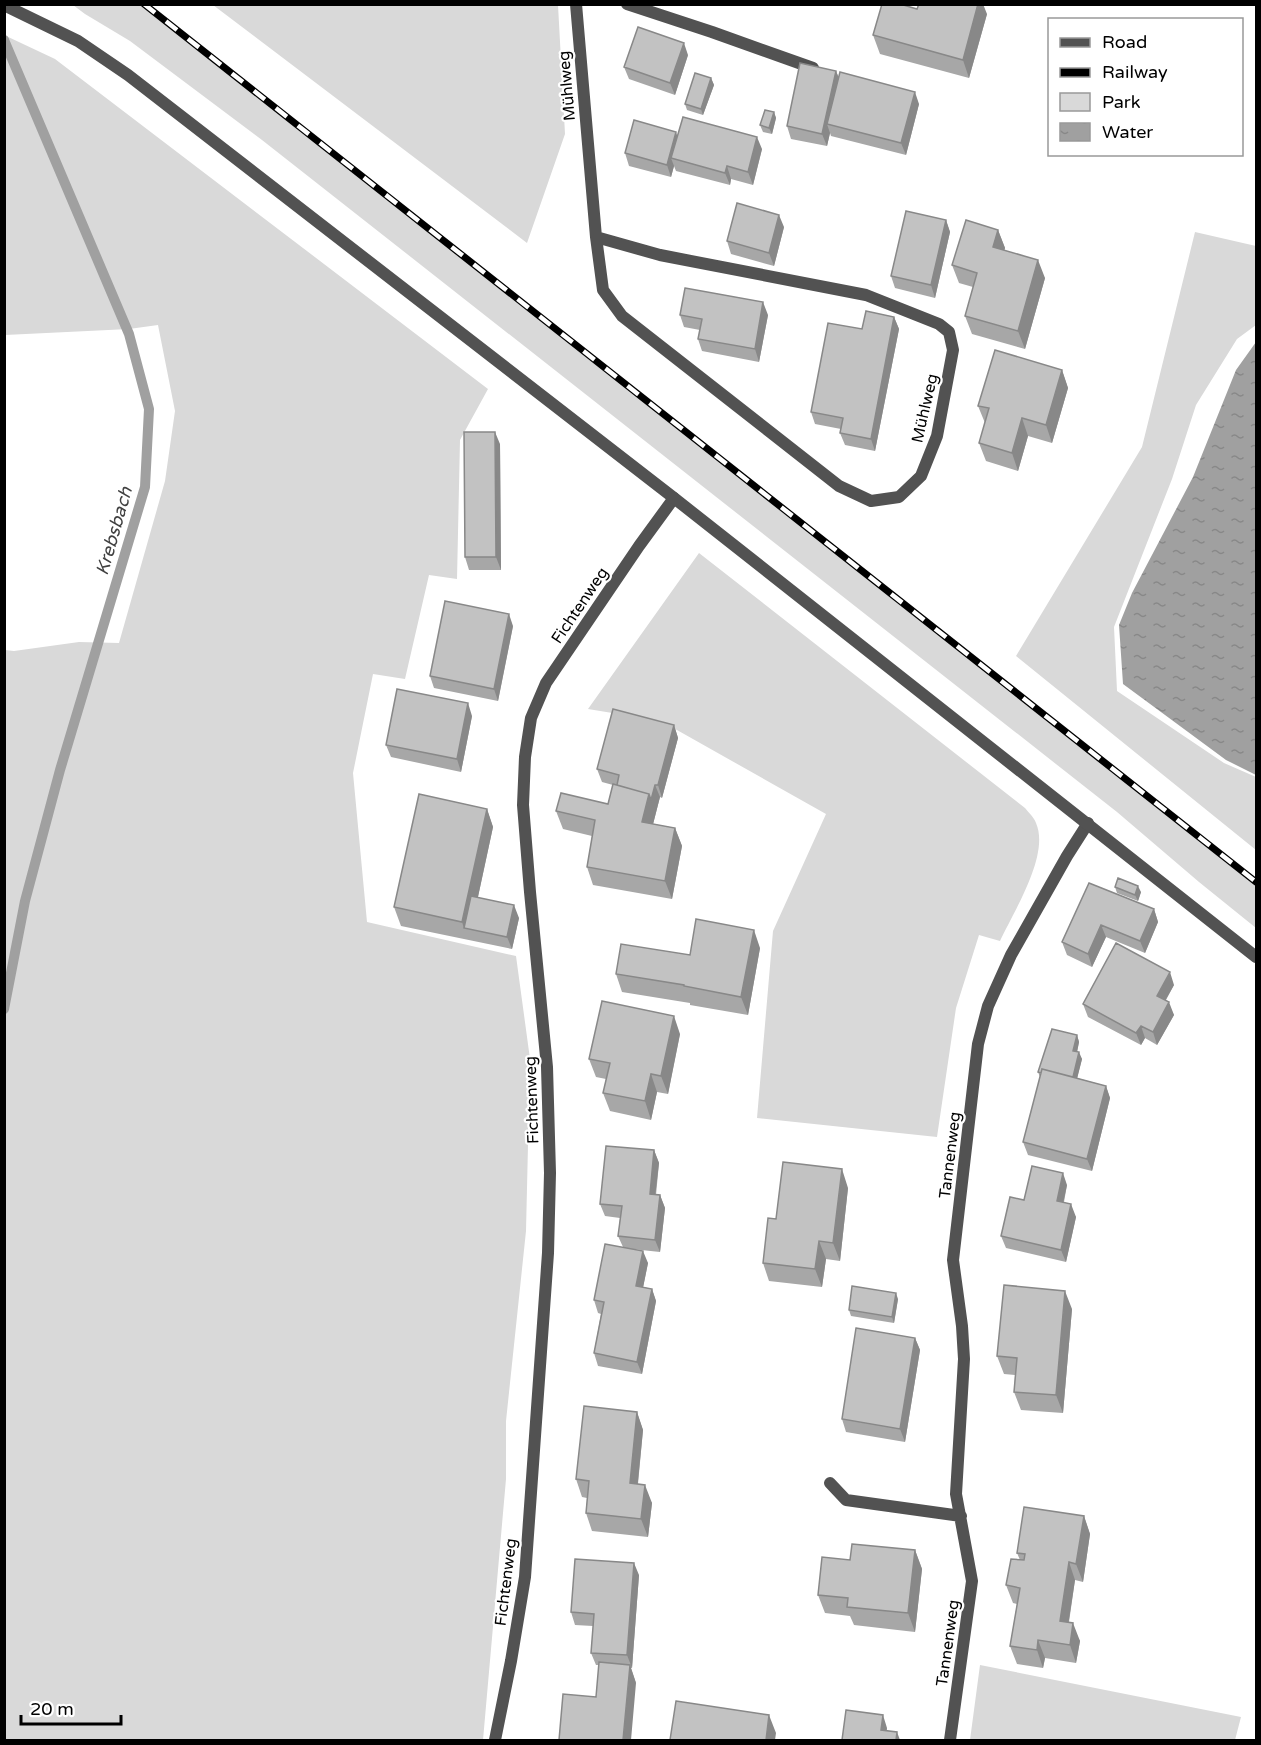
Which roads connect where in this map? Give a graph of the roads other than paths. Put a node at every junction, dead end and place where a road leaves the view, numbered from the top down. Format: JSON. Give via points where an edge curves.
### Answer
{"nodes":[{"id":1,"x":576,"y":4,"type":"edge"},
{"id":2,"x":627,"y":4,"type":"edge"},
{"id":3,"x":4,"y":5,"type":"edge"},
{"id":4,"x":823,"y":72,"type":"edge"},
{"id":5,"x":597,"y":237,"type":"junction"},
{"id":6,"x":674,"y":498,"type":"junction"},
{"id":7,"x":1088,"y":823,"type":"junction"},
{"id":8,"x":1257,"y":957,"type":"edge"},
{"id":9,"x":830,"y":1483,"type":"dead end"},
{"id":10,"x":961,"y":1516,"type":"junction"},
{"id":11,"x":495,"y":1740,"type":"edge"},
{"id":12,"x":950,"y":1740,"type":"edge"}],
"edges":[{"from":1,"to":5,"type":"street","name":"Mühlweg"},
{"from":2,"to":4,"type":"street"},
{"from":3,"to":6,"type":"street","via":[[78,41],[128,75]]},
{"from":5,"to":5,"type":"street","name":"Mühlweg","via":[[603,290],[622,316],[839,486],[871,501],[899,497],[921,476],[937,436],[953,350],[949,332],[939,324],[866,296],[660,255]]},
{"from":6,"to":7,"type":"street"},
{"from":6,"to":11,"type":"street","name":"Fichtenweg","via":[[546,683],[531,718],[526,747],[523,805],[547,1067],[548,1253],[525,1577]]},
{"from":7,"to":8,"type":"street"},
{"from":7,"to":10,"type":"street","name":"Tannenweg","via":[[1011,955],[988,1006],[978,1044],[953,1260],[964,1359],[956,1494]]},
{"from":9,"to":10,"type":"street","via":[[846,1500]]},
{"from":10,"to":12,"type":"street","name":"Tannenweg","via":[[972,1581]]}]}
